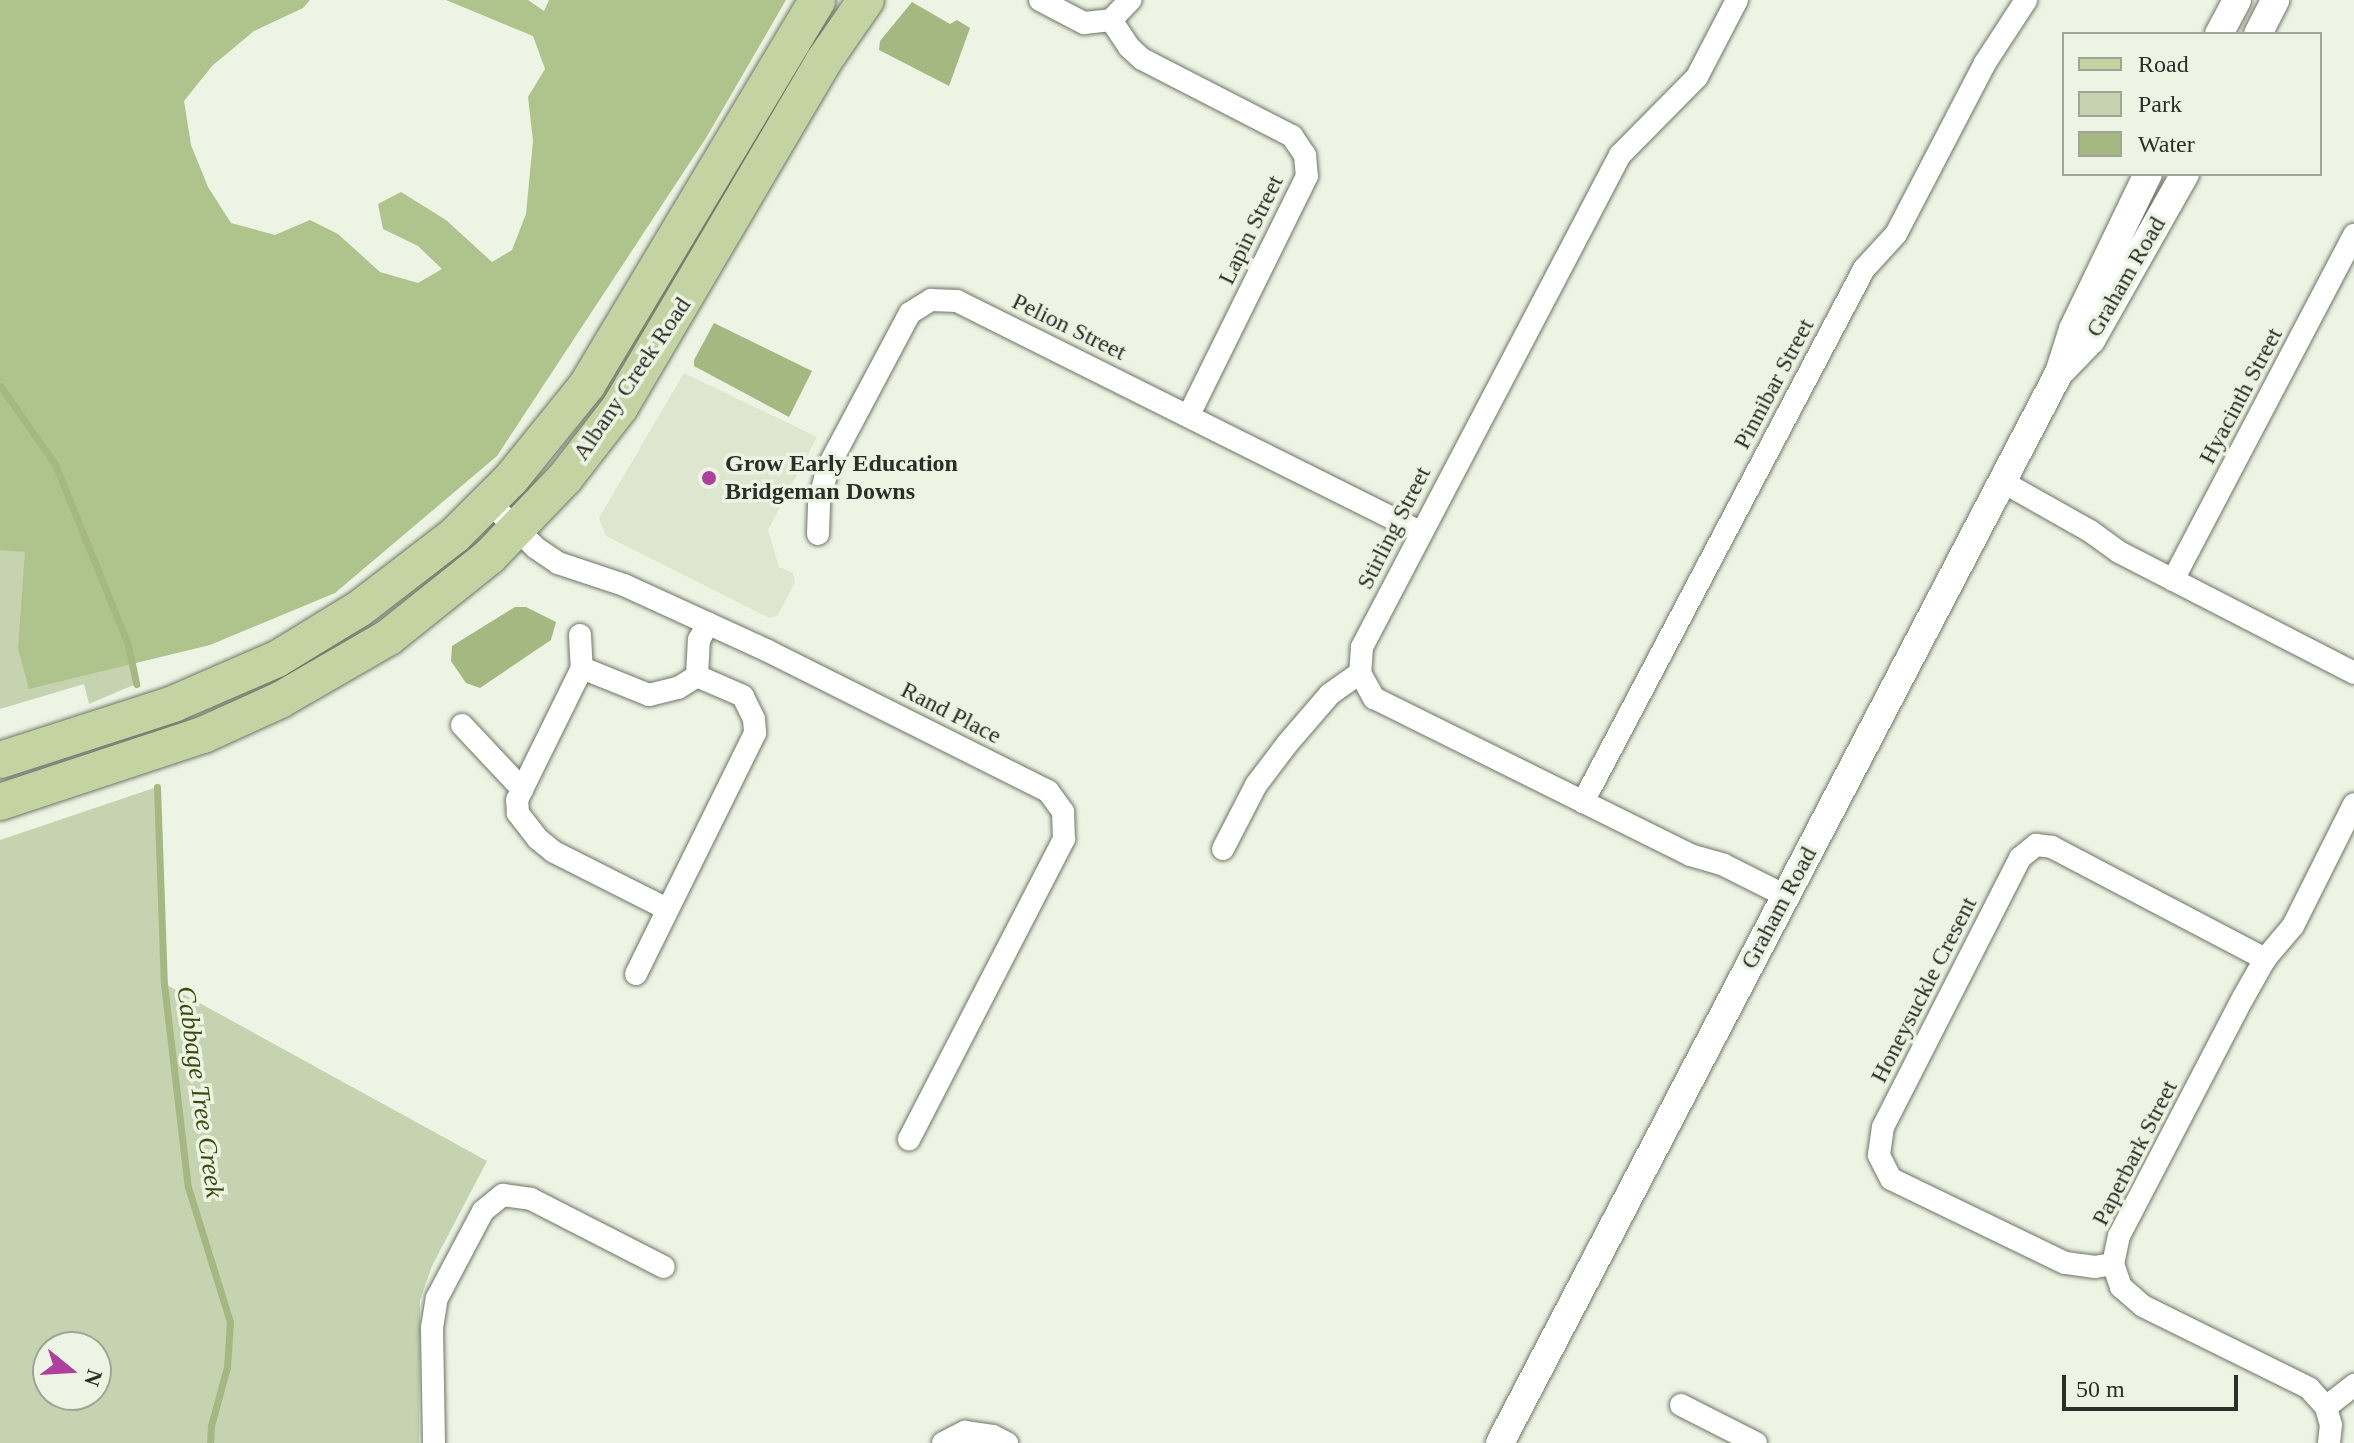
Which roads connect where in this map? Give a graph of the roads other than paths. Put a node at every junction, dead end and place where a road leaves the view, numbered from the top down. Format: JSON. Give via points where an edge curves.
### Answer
{"nodes":[{"id":1,"x":817,"y":0,"type":"edge"},
{"id":2,"x":866,"y":0,"type":"edge"},
{"id":3,"x":1040,"y":0,"type":"edge"},
{"id":4,"x":1130,"y":0,"type":"edge"},
{"id":5,"x":1737,"y":0,"type":"edge"},
{"id":6,"x":2026,"y":0,"type":"edge"},
{"id":7,"x":2237,"y":0,"type":"edge"},
{"id":8,"x":2275,"y":0,"type":"edge"},
{"id":9,"x":1111,"y":20,"type":"junction"},
{"id":10,"x":2220,"y":32,"type":"edge"},
{"id":11,"x":2259,"y":32,"type":"edge"},
{"id":12,"x":2147,"y":176,"type":"edge"},
{"id":13,"x":2184,"y":176,"type":"edge"},
{"id":14,"x":2354,"y":235,"type":"edge"},
{"id":15,"x":2059,"y":373,"type":"junction"},
{"id":16,"x":1189,"y":415,"type":"junction"},
{"id":17,"x":2003,"y":482,"type":"junction"},
{"id":18,"x":489,"y":502,"type":"junction"},
{"id":19,"x":517,"y":530,"type":"junction"},
{"id":20,"x":1420,"y":532,"type":"junction"},
{"id":21,"x":818,"y":534,"type":"dead end"},
{"id":22,"x":2173,"y":580,"type":"junction"},
{"id":23,"x":708,"y":623,"type":"junction"},
{"id":24,"x":580,"y":635,"type":"dead end"},
{"id":25,"x":582,"y":668,"type":"junction"},
{"id":26,"x":1360,"y":673,"type":"junction"},
{"id":27,"x":2354,"y":673,"type":"edge"},
{"id":28,"x":697,"y":676,"type":"junction"},
{"id":29,"x":462,"y":725,"type":"dead end"},
{"id":30,"x":0,"y":760,"type":"edge"},
{"id":31,"x":522,"y":789,"type":"junction"},
{"id":32,"x":0,"y":802,"type":"edge"},
{"id":33,"x":1583,"y":802,"type":"junction"},
{"id":34,"x":2354,"y":804,"type":"edge"},
{"id":35,"x":1223,"y":849,"type":"dead end"},
{"id":36,"x":1786,"y":896,"type":"junction"},
{"id":37,"x":667,"y":909,"type":"junction"},
{"id":38,"x":2265,"y":959,"type":"junction"},
{"id":39,"x":636,"y":974,"type":"dead end"},
{"id":40,"x":909,"y":1139,"type":"dead end"},
{"id":41,"x":2113,"y":1264,"type":"junction"},
{"id":42,"x":664,"y":1267,"type":"dead end"},
{"id":43,"x":2354,"y":1385,"type":"edge"},
{"id":44,"x":1681,"y":1405,"type":"dead end"},
{"id":45,"x":2326,"y":1407,"type":"junction"},
{"id":46,"x":434,"y":1443,"type":"edge"},
{"id":47,"x":943,"y":1443,"type":"edge"},
{"id":48,"x":1007,"y":1443,"type":"edge"},
{"id":49,"x":1500,"y":1443,"type":"edge"},
{"id":50,"x":1756,"y":1443,"type":"edge"},
{"id":51,"x":2329,"y":1443,"type":"edge"}],
"edges":[{"from":1,"to":18,"type":"main road","name":"Albany Creek Road","via":[[587,385]]},
{"from":2,"to":19,"type":"main road","name":"Albany Creek Road","via":[[823,62],[634,385],[575,467]]},
{"from":3,"to":9,"type":"street","via":[[1084,23]]},
{"from":4,"to":9,"type":"street"},
{"from":5,"to":20,"type":"street","name":"Stirling Street","via":[[1697,77],[1620,155]]},
{"from":6,"to":33,"type":"street","name":"Pinnibar Street","via":[[1985,63],[1896,234],[1864,269]]},
{"from":7,"to":10,"type":"street"},
{"from":8,"to":11,"type":"street"},
{"from":9,"to":16,"type":"street","name":"Lapin Street","via":[[1142,59],[1292,136],[1305,155],[1307,176]]},
{"from":12,"to":15,"type":"street","name":"Graham Road","via":[[2073,329]]},
{"from":13,"to":15,"type":"street","name":"Graham Road","via":[[2091,340]]},
{"from":14,"to":22,"type":"street","name":"Hyacinth Street"},
{"from":15,"to":17,"type":"street","name":"Graham Road"},
{"from":16,"to":20,"type":"street","name":"Pelion Street"},
{"from":16,"to":21,"type":"street","name":"Pelion Street","via":[[957,301],[931,300],[910,313],[828,467]]},
{"from":17,"to":22,"type":"street"},
{"from":17,"to":36,"type":"street","name":"Graham Road"},
{"from":18,"to":19,"type":"street","name":"Rand Place"},
{"from":18,"to":30,"type":"main road","name":"Albany Creek Road","via":[[392,586],[277,659],[173,704]]},
{"from":19,"to":23,"type":"street","name":"Rand Place","via":[[558,563],[624,585]]},
{"from":19,"to":32,"type":"main road","name":"Albany Creek Road","via":[[423,613],[314,683],[203,735]]},
{"from":20,"to":26,"type":"street","name":"Stirling Street","via":[[1362,647]]},
{"from":22,"to":27,"type":"street"},
{"from":23,"to":28,"type":"street","via":[[699,640]]},
{"from":23,"to":40,"type":"street","name":"Rand Place","via":[[1048,791],[1063,812],[1064,839]]},
{"from":24,"to":25,"type":"street"},
{"from":25,"to":28,"type":"street","via":[[649,695],[678,688]]},
{"from":25,"to":31,"type":"street"},
{"from":26,"to":33,"type":"street","via":[[1374,698]]},
{"from":26,"to":35,"type":"street","via":[[1330,694],[1287,744],[1256,785]]},
{"from":28,"to":37,"type":"street","via":[[743,696],[755,733]]},
{"from":29,"to":31,"type":"street"},
{"from":31,"to":37,"type":"street","via":[[518,813],[538,839]]},
{"from":33,"to":36,"type":"street"},
{"from":34,"to":38,"type":"street","name":"Paperbark Street","via":[[2293,926]]},
{"from":36,"to":49,"type":"street","name":"Graham Road"},
{"from":37,"to":39,"type":"street"},
{"from":38,"to":41,"type":"street","name":"Paperbark Street","via":[[2119,1236]]},
{"from":38,"to":41,"type":"street","name":"Honeysuckle Cresent","via":[[2052,847],[2036,845],[2020,858],[1883,1127],[1879,1155],[1891,1179],[2065,1263]]},
{"from":41,"to":45,"type":"street","name":"Paperbark Street","via":[[2121,1287],[2143,1306],[2309,1388]]},
{"from":42,"to":46,"type":"street","via":[[531,1199],[503,1195],[483,1211],[437,1298],[432,1328]]},
{"from":43,"to":45,"type":"street"},
{"from":44,"to":50,"type":"street"},
{"from":45,"to":51,"type":"street"},
{"from":47,"to":48,"type":"street","via":[[965,1432]]}]}
